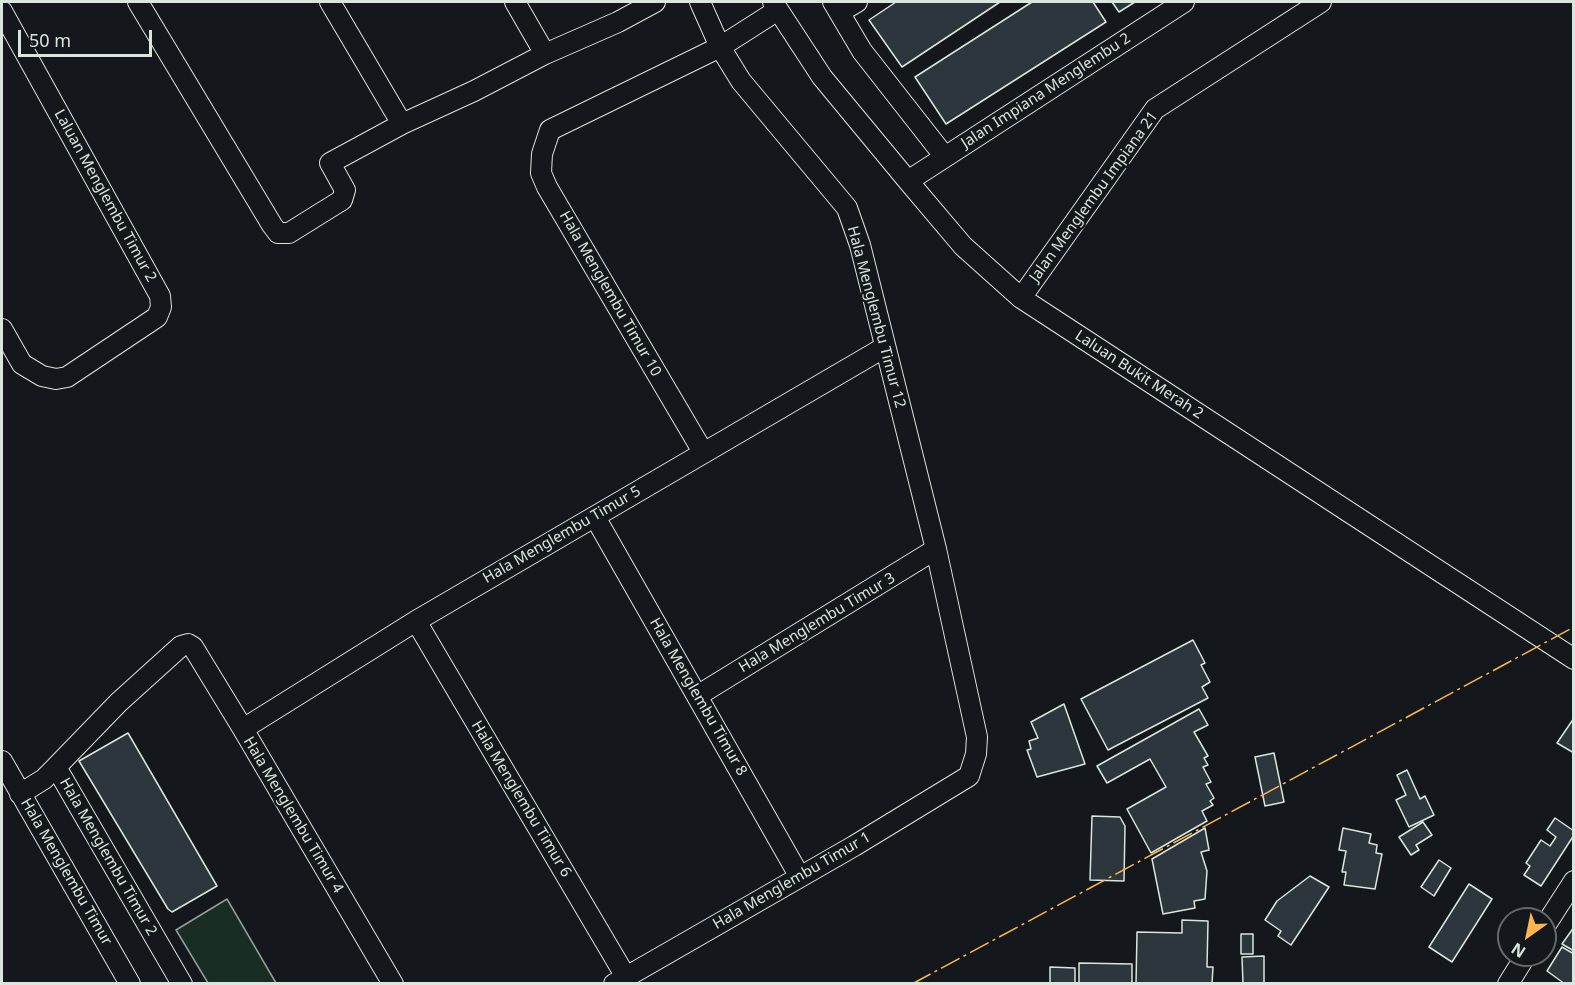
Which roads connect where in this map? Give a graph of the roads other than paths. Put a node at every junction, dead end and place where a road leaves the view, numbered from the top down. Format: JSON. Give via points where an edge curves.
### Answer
{"nodes":[{"id":1,"x":138,"y":2,"type":"edge"},
{"id":2,"x":330,"y":2,"type":"edge"},
{"id":3,"x":515,"y":2,"type":"edge"},
{"id":4,"x":655,"y":2,"type":"edge"},
{"id":5,"x":700,"y":2,"type":"edge"},
{"id":6,"x":857,"y":2,"type":"edge"},
{"id":7,"x":1184,"y":2,"type":"edge"},
{"id":8,"x":1321,"y":2,"type":"edge"},
{"id":9,"x":776,"y":6,"type":"edge"},
{"id":10,"x":837,"y":7,"type":"edge"},
{"id":11,"x":2,"y":11,"type":"edge"},
{"id":12,"x":720,"y":47,"type":"junction"},
{"id":13,"x":545,"y":54,"type":"junction"},
{"id":14,"x":402,"y":124,"type":"junction"},
{"id":15,"x":945,"y":157,"type":"junction"},
{"id":16,"x":908,"y":181,"type":"junction"},
{"id":17,"x":1021,"y":298,"type":"junction"},
{"id":18,"x":2,"y":329,"type":"edge"},
{"id":19,"x":885,"y":347,"type":"junction"},
{"id":20,"x":703,"y":452,"type":"junction"},
{"id":21,"x":595,"y":517,"type":"junction"},
{"id":22,"x":936,"y":549,"type":"junction"},
{"id":23,"x":416,"y":621,"type":"junction"},
{"id":24,"x":193,"y":647,"type":"joint"},
{"id":25,"x":1574,"y":659,"type":"edge"},
{"id":26,"x":697,"y":696,"type":"junction"},
{"id":27,"x":243,"y":729,"type":"junction"},
{"id":28,"x":2,"y":760,"type":"edge"},
{"id":29,"x":56,"y":767,"type":"junction"},
{"id":30,"x":969,"y":776,"type":"joint"},
{"id":31,"x":20,"y":794,"type":"junction"},
{"id":32,"x":800,"y":877,"type":"junction"},
{"id":33,"x":1574,"y":881,"type":"edge"},
{"id":34,"x":1557,"y":907,"type":"edge"},
{"id":35,"x":1519,"y":967,"type":"edge"},
{"id":36,"x":620,"y":980,"type":"edge"},
{"id":37,"x":130,"y":984,"type":"edge"},
{"id":38,"x":182,"y":984,"type":"edge"},
{"id":39,"x":393,"y":984,"type":"edge"},
{"id":40,"x":1508,"y":984,"type":"edge"}],
"edges":[{"from":1,"to":14,"type":"street","via":[[278,233],[289,233],[342,200],[345,190],[330,163]]},
{"from":2,"to":14,"type":"street"},
{"from":3,"to":13,"type":"street"},
{"from":4,"to":13,"type":"street"},
{"from":5,"to":12,"type":"street","name":"Hala Menglembu Timur 12"},
{"from":6,"to":10,"type":"street"},
{"from":7,"to":15,"type":"street","name":"Jalan Impiana Menglembu 2"},
{"from":8,"to":17,"type":"street","name":"Jalan Menglembu Impiana 21","via":[[1155,109]]},
{"from":9,"to":12,"type":"street"},
{"from":9,"to":16,"type":"street","name":"Laluan Bukit Merah 2","via":[[822,77]]},
{"from":10,"to":15,"type":"street","via":[[862,51]]},
{"from":11,"to":18,"type":"street","name":"Laluan Menglembu Timur 2","via":[[160,296],[161,307],[157,317],[67,377],[56,379],[22,364]]},
{"from":12,"to":19,"type":"street","name":"Hala Menglembu Timur 12","via":[[741,81],[847,208]]},
{"from":12,"to":20,"type":"street","name":"Hala Menglembu Timur 10","via":[[550,130],[541,173]]},
{"from":13,"to":14,"type":"street"},
{"from":15,"to":16,"type":"street","name":"Jalan Impiana Menglembu 2"},
{"from":16,"to":17,"type":"street","name":"Laluan Bukit Merah 2","via":[[963,246]]},
{"from":17,"to":25,"type":"street","name":"Laluan Bukit Merah 2"},
{"from":19,"to":20,"type":"street","name":"Hala Menglembu Timur 5"},
{"from":19,"to":22,"type":"street","name":"Hala Menglembu Timur 12"},
{"from":20,"to":21,"type":"street","name":"Hala Menglembu Timur 5"},
{"from":21,"to":23,"type":"street","name":"Hala Menglembu Timur 5"},
{"from":21,"to":26,"type":"street","name":"Hala Menglembu Timur 8"},
{"from":22,"to":26,"type":"street","name":"Hala Menglembu Timur 3"},
{"from":22,"to":30,"type":"street","name":"Hala Menglembu Timur 12","via":[[977,737]]},
{"from":23,"to":27,"type":"street","name":"Hala Menglembu Timur 5"},
{"from":23,"to":36,"type":"street","name":"Hala Menglembu Timur 6"},
{"from":24,"to":27,"type":"street","name":"Hala Menglembu Timur 4"},
{"from":24,"to":29,"type":"street","name":"Hala Menglembu Timur 2","via":[[181,646]]},
{"from":26,"to":32,"type":"street","name":"Hala Menglembu Timur 8"},
{"from":27,"to":39,"type":"street","name":"Hala Menglembu Timur 4"},
{"from":28,"to":31,"type":"street","name":"Hala Menglembu Timur"},
{"from":29,"to":31,"type":"street"},
{"from":29,"to":38,"type":"street","name":"Hala Menglembu Timur 2"},
{"from":30,"to":32,"type":"street","name":"Hala Menglembu Timur 1"},
{"from":31,"to":37,"type":"street","name":"Hala Menglembu Timur"},
{"from":32,"to":36,"type":"street","name":"Hala Menglembu Timur 1"},
{"from":33,"to":34,"type":"street"},
{"from":35,"to":40,"type":"street"}]}
